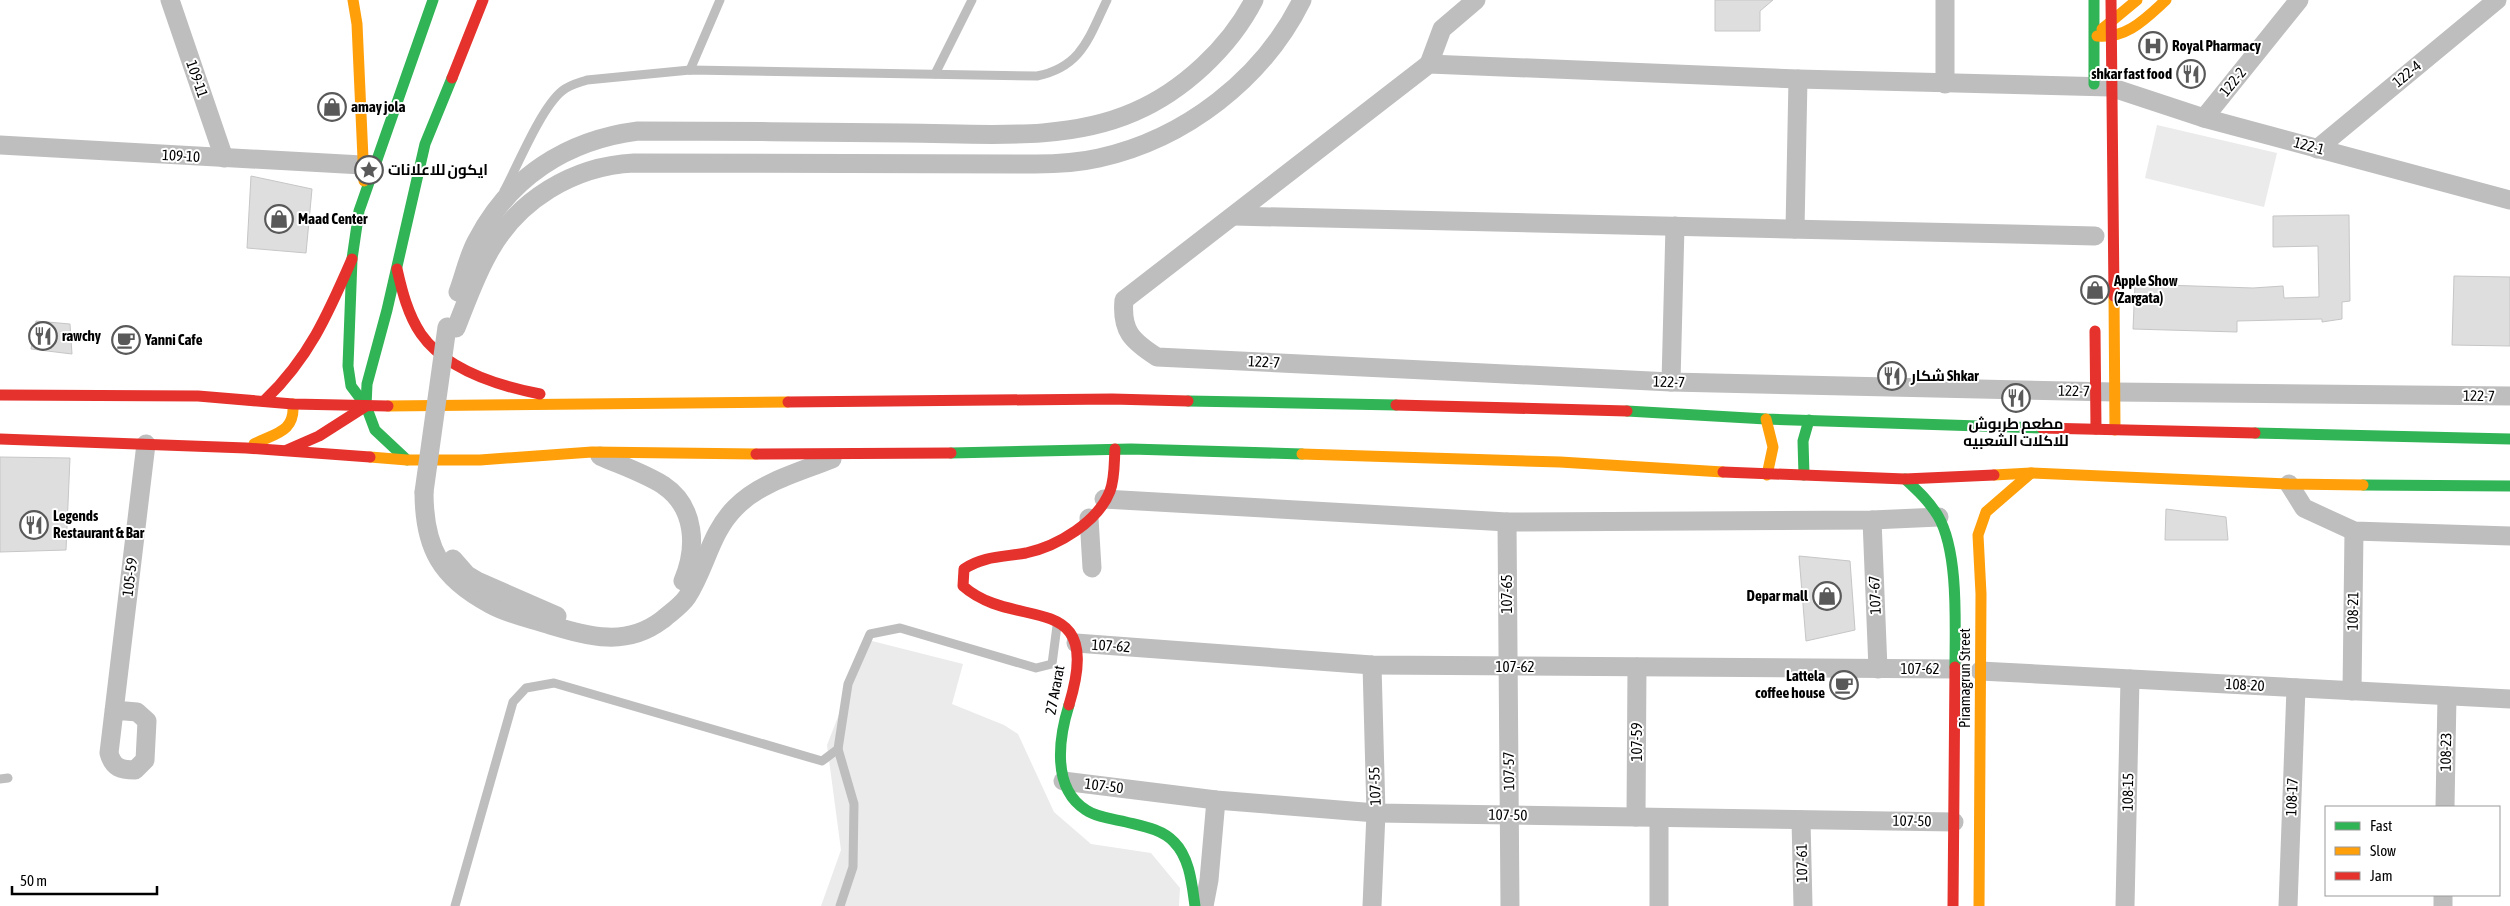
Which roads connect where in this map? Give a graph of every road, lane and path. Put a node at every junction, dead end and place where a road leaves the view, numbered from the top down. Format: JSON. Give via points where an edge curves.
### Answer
{"nodes":[{"id":1,"x":170,"y":0,"type":"edge"},
{"id":2,"x":353,"y":0,"type":"edge"},
{"id":3,"x":433,"y":0,"type":"edge"},
{"id":4,"x":483,"y":0,"type":"edge"},
{"id":5,"x":720,"y":0,"type":"edge"},
{"id":6,"x":972,"y":0,"type":"edge"},
{"id":7,"x":1106,"y":0,"type":"edge"},
{"id":8,"x":1254,"y":0,"type":"edge"},
{"id":9,"x":1302,"y":0,"type":"edge"},
{"id":10,"x":1476,"y":0,"type":"edge"},
{"id":11,"x":1945,"y":0,"type":"edge"},
{"id":12,"x":2094,"y":0,"type":"edge"},
{"id":13,"x":2111,"y":0,"type":"edge"},
{"id":14,"x":2137,"y":0,"type":"edge"},
{"id":15,"x":2166,"y":0,"type":"edge"},
{"id":16,"x":2299,"y":0,"type":"edge"},
{"id":17,"x":2497,"y":0,"type":"edge"},
{"id":18,"x":2112,"y":21,"type":"junction"},
{"id":19,"x":2094,"y":36,"type":"junction"},
{"id":20,"x":2113,"y":38,"type":"junction"},
{"id":21,"x":1429,"y":64,"type":"junction"},
{"id":22,"x":690,"y":70,"type":"junction"},
{"id":23,"x":935,"y":74,"type":"junction"},
{"id":24,"x":1798,"y":79,"type":"junction"},
{"id":25,"x":1946,"y":84,"type":"junction"},
{"id":26,"x":2100,"y":90,"type":"junction"},
{"id":27,"x":2204,"y":118,"type":"junction"},
{"id":28,"x":911,"y":133,"type":"junction"},
{"id":29,"x":978,"y":134,"type":"junction"},
{"id":30,"x":0,"y":146,"type":"edge"},
{"id":31,"x":2317,"y":149,"type":"junction"},
{"id":32,"x":224,"y":158,"type":"junction"},
{"id":33,"x":904,"y":164,"type":"junction"},
{"id":34,"x":974,"y":164,"type":"junction"},
{"id":35,"x":362,"y":165,"type":"junction"},
{"id":36,"x":365,"y":189,"type":"junction"},
{"id":37,"x":2510,"y":200,"type":"edge"},
{"id":38,"x":492,"y":216,"type":"junction"},
{"id":39,"x":1234,"y":216,"type":"junction"},
{"id":40,"x":1675,"y":226,"type":"junction"},
{"id":41,"x":1796,"y":229,"type":"junction"},
{"id":42,"x":2095,"y":236,"type":"dead end"},
{"id":43,"x":352,"y":259,"type":"junction"},
{"id":44,"x":397,"y":269,"type":"junction"},
{"id":45,"x":2095,"y":324,"type":"dead end"},
{"id":46,"x":451,"y":327,"type":"junction"},
{"id":47,"x":1671,"y":382,"type":"junction"},
{"id":48,"x":2105,"y":392,"type":"junction"},
{"id":49,"x":0,"y":395,"type":"edge"},
{"id":50,"x":2510,"y":396,"type":"edge"},
{"id":51,"x":265,"y":400,"type":"junction"},
{"id":52,"x":293,"y":404,"type":"junction"},
{"id":53,"x":593,"y":404,"type":"junction"},
{"id":54,"x":366,"y":406,"type":"junction"},
{"id":55,"x":1766,"y":419,"type":"junction"},
{"id":56,"x":1809,"y":420,"type":"junction"},
{"id":57,"x":2096,"y":429,"type":"junction"},
{"id":58,"x":2115,"y":430,"type":"junction"},
{"id":59,"x":0,"y":439,"type":"edge"},
{"id":60,"x":2510,"y":439,"type":"edge"},
{"id":61,"x":146,"y":444,"type":"junction"},
{"id":62,"x":246,"y":448,"type":"junction"},
{"id":63,"x":1115,"y":449,"type":"junction"},
{"id":64,"x":283,"y":452,"type":"junction"},
{"id":65,"x":592,"y":452,"type":"junction"},
{"id":66,"x":842,"y":455,"type":"junction"},
{"id":67,"x":407,"y":460,"type":"junction"},
{"id":68,"x":2031,"y":473,"type":"junction"},
{"id":69,"x":1766,"y":475,"type":"junction"},
{"id":70,"x":1804,"y":475,"type":"junction"},
{"id":71,"x":1904,"y":479,"type":"junction"},
{"id":72,"x":2289,"y":484,"type":"junction"},
{"id":73,"x":2510,"y":486,"type":"edge"},
{"id":74,"x":430,"y":493,"type":"junction"},
{"id":75,"x":1104,"y":500,"type":"junction"},
{"id":76,"x":1938,"y":517,"type":"junction"},
{"id":77,"x":1089,"y":518,"type":"junction"},
{"id":78,"x":1872,"y":520,"type":"junction"},
{"id":79,"x":1507,"y":522,"type":"junction"},
{"id":80,"x":2354,"y":531,"type":"junction"},
{"id":81,"x":2510,"y":536,"type":"edge"},
{"id":82,"x":1092,"y":568,"type":"dead end"},
{"id":83,"x":1058,"y":623,"type":"junction"},
{"id":84,"x":1076,"y":643,"type":"junction"},
{"id":85,"x":1372,"y":666,"type":"junction"},
{"id":86,"x":1508,"y":666,"type":"junction"},
{"id":87,"x":1637,"y":667,"type":"junction"},
{"id":88,"x":1878,"y":669,"type":"junction"},
{"id":89,"x":1954,"y":670,"type":"junction"},
{"id":90,"x":1980,"y":671,"type":"junction"},
{"id":91,"x":2130,"y":679,"type":"junction"},
{"id":92,"x":2296,"y":688,"type":"junction"},
{"id":93,"x":2352,"y":691,"type":"junction"},
{"id":94,"x":2447,"y":696,"type":"junction"},
{"id":95,"x":2510,"y":699,"type":"edge"},
{"id":96,"x":114,"y":710,"type":"dead end"},
{"id":97,"x":838,"y":749,"type":"junction"},
{"id":98,"x":1063,"y":781,"type":"junction"},
{"id":99,"x":1216,"y":800,"type":"junction"},
{"id":100,"x":2445,"y":806,"type":"edge"},
{"id":101,"x":1376,"y":814,"type":"junction"},
{"id":102,"x":1509,"y":816,"type":"junction"},
{"id":103,"x":1636,"y":817,"type":"junction"},
{"id":104,"x":1659,"y":818,"type":"junction"},
{"id":105,"x":1800,"y":820,"type":"junction"},
{"id":106,"x":1954,"y":822,"type":"junction"},
{"id":107,"x":455,"y":906,"type":"edge"},
{"id":108,"x":840,"y":906,"type":"edge"},
{"id":109,"x":1195,"y":906,"type":"edge"},
{"id":110,"x":1204,"y":906,"type":"edge"},
{"id":111,"x":1372,"y":906,"type":"edge"},
{"id":112,"x":1510,"y":906,"type":"edge"},
{"id":113,"x":1659,"y":906,"type":"edge"},
{"id":114,"x":1803,"y":906,"type":"edge"},
{"id":115,"x":1953,"y":906,"type":"edge"},
{"id":116,"x":1979,"y":906,"type":"edge"},
{"id":117,"x":2125,"y":906,"type":"edge"},
{"id":118,"x":2288,"y":906,"type":"edge"}],
"edges":[{"from":1,"to":32,"type":"street","name":"109-11"},
{"from":2,"to":35,"type":"main road","via":[[358,34]]},
{"from":3,"to":36,"type":"main road"},
{"from":4,"to":44,"type":"main road","via":[[426,144]]},
{"from":5,"to":22,"type":"lane"},
{"from":6,"to":23,"type":"lane"},
{"from":7,"to":23,"type":"lane","via":[[1076,58],[1051,73],[1037,76]]},
{"from":8,"to":29,"type":"street","via":[[1232,33],[1203,64],[1171,90],[1134,112],[1050,132]]},
{"from":9,"to":34,"type":"street","via":[[1280,37],[1243,80],[1215,104],[1167,133],[1107,156],[1075,163]]},
{"from":10,"to":21,"type":"street","via":[[1442,29]]},
{"from":11,"to":25,"type":"street"},
{"from":12,"to":19,"type":"main road"},
{"from":13,"to":18,"type":"main road"},
{"from":14,"to":18,"type":"main road"},
{"from":15,"to":20,"type":"main road","via":[[2127,32]]},
{"from":16,"to":27,"type":"street","name":"122-2"},
{"from":17,"to":31,"type":"street","name":"122-4"},
{"from":18,"to":19,"type":"main road"},
{"from":18,"to":20,"type":"main road"},
{"from":19,"to":20,"type":"main road"},
{"from":19,"to":26,"type":"main road"},
{"from":20,"to":26,"type":"main road"},
{"from":21,"to":24,"type":"street"},
{"from":21,"to":39,"type":"street","name":"122-7"},
{"from":22,"to":23,"type":"lane"},
{"from":22,"to":38,"type":"lane","via":[[587,80],[563,90],[548,108]]},
{"from":24,"to":25,"type":"street"},
{"from":24,"to":41,"type":"street"},
{"from":25,"to":26,"type":"street"},
{"from":26,"to":27,"type":"street","name":"122-1"},
{"from":26,"to":48,"type":"main road"},
{"from":27,"to":31,"type":"street","name":"122-1"},
{"from":28,"to":29,"type":"street"},
{"from":28,"to":33,"type":"street","via":[[911,152]]},
{"from":28,"to":38,"type":"street","via":[[638,131],[607,136],[571,148],[542,164],[519,182]]},
{"from":29,"to":34,"type":"street","via":[[971,145]]},
{"from":30,"to":32,"type":"street","name":"109-10"},
{"from":31,"to":37,"type":"street","name":"122-1"},
{"from":32,"to":35,"type":"street","name":"109-10"},
{"from":33,"to":34,"type":"street"},
{"from":33,"to":46,"type":"street","via":[[644,162],[604,165],[587,170],[540,195],[507,224],[487,255]]},
{"from":35,"to":36,"type":"main road"},
{"from":36,"to":43,"type":"main road"},
{"from":38,"to":46,"type":"street","via":[[473,249]]},
{"from":39,"to":40,"type":"street"},
{"from":39,"to":47,"type":"street","name":"122-7","via":[[1124,300],[1125,325],[1130,338],[1157,356]]},
{"from":40,"to":41,"type":"street"},
{"from":40,"to":47,"type":"street"},
{"from":41,"to":42,"type":"street"},
{"from":43,"to":51,"type":"main road","via":[[308,353]]},
{"from":43,"to":54,"type":"main road","via":[[348,366],[351,386]]},
{"from":44,"to":53,"type":"main road","via":[[408,312],[436,353],[512,389]]},
{"from":44,"to":54,"type":"main road","via":[[367,384]]},
{"from":45,"to":48,"type":"main road"},
{"from":46,"to":74,"type":"street"},
{"from":47,"to":48,"type":"street","name":"122-7"},
{"from":48,"to":50,"type":"street","name":"122-7"},
{"from":48,"to":57,"type":"main road"},
{"from":48,"to":58,"type":"main road"},
{"from":49,"to":51,"type":"main road","via":[[198,396]]},
{"from":51,"to":52,"type":"main road"},
{"from":52,"to":54,"type":"main road"},
{"from":52,"to":62,"type":"main road","via":[[294,417],[290,426]]},
{"from":53,"to":54,"type":"main road"},
{"from":53,"to":55,"type":"main road","via":[[1112,399],[1568,408]]},
{"from":54,"to":64,"type":"main road","via":[[319,436]]},
{"from":54,"to":67,"type":"main road","via":[[367,420]]},
{"from":55,"to":56,"type":"main road"},
{"from":55,"to":69,"type":"main road","via":[[1773,437],[1774,456]]},
{"from":56,"to":57,"type":"main road"},
{"from":56,"to":70,"type":"main road","via":[[1803,447]]},
{"from":57,"to":58,"type":"main road"},
{"from":58,"to":60,"type":"main road"},
{"from":59,"to":61,"type":"main road"},
{"from":61,"to":62,"type":"main road"},
{"from":61,"to":96,"type":"street","name":"105-59"},
{"from":62,"to":64,"type":"main road"},
{"from":63,"to":66,"type":"main road"},
{"from":63,"to":69,"type":"main road","via":[[1560,462]]},
{"from":63,"to":75,"type":"main road","via":[[1110,491]]},
{"from":64,"to":67,"type":"main road"},
{"from":65,"to":66,"type":"main road"},
{"from":65,"to":67,"type":"main road","via":[[480,460]]},
{"from":65,"to":74,"type":"street","via":[[664,485],[681,503],[692,530],[690,562],[676,593],[658,611],[631,624],[603,627],[570,620],[490,588],[467,575],[451,556],[439,532]]},
{"from":66,"to":74,"type":"street","via":[[772,483],[747,498],[728,516],[714,537],[686,598],[647,629],[617,638],[592,637],[522,617],[499,609],[462,588],[432,548],[425,522]]},
{"from":68,"to":71,"type":"main road"},
{"from":68,"to":72,"type":"main road"},
{"from":68,"to":90,"type":"main road","name":"Piramagrun Street","via":[[1986,512],[1978,536]]},
{"from":69,"to":70,"type":"main road"},
{"from":70,"to":71,"type":"main road"},
{"from":71,"to":76,"type":"main road","name":"Piramagrun Street","via":[[1927,499]]},
{"from":72,"to":73,"type":"main road"},
{"from":72,"to":80,"type":"street","via":[[2304,508]]},
{"from":75,"to":77,"type":"main road"},
{"from":75,"to":79,"type":"street"},
{"from":76,"to":78,"type":"street"},
{"from":76,"to":89,"type":"main road","name":"Piramagrun Street","via":[[1948,538],[1952,560]]},
{"from":77,"to":82,"type":"street"},
{"from":77,"to":83,"type":"main road","via":[[1072,532],[1030,551],[974,562],[964,570],[963,586],[974,596]]},
{"from":78,"to":79,"type":"street"},
{"from":78,"to":88,"type":"street","name":"107-67"},
{"from":79,"to":86,"type":"street","name":"107-65"},
{"from":80,"to":81,"type":"street"},
{"from":80,"to":93,"type":"street","name":"108-21"},
{"from":83,"to":84,"type":"main road","via":[[1067,629]]},
{"from":83,"to":97,"type":"lane","via":[[1052,664],[1036,668],[900,628],[870,634],[848,684]]},
{"from":84,"to":85,"type":"street","name":"107-62"},
{"from":84,"to":98,"type":"main road","name":"27 Ararat","via":[[1076,677],[1062,730]]},
{"from":85,"to":86,"type":"street","name":"107-62"},
{"from":85,"to":101,"type":"street","name":"107-55"},
{"from":86,"to":87,"type":"street","name":"107-62"},
{"from":86,"to":102,"type":"street","name":"107-57"},
{"from":87,"to":88,"type":"street","name":"107-62"},
{"from":87,"to":103,"type":"street","name":"107-59"},
{"from":88,"to":89,"type":"street","name":"107-62"},
{"from":89,"to":106,"type":"main road","name":"Piramagrun Street"},
{"from":90,"to":91,"type":"street","name":"108-20"},
{"from":90,"to":116,"type":"main road","name":"Piramagrun Street"},
{"from":91,"to":92,"type":"street","name":"108-20"},
{"from":91,"to":117,"type":"street","name":"108-15"},
{"from":92,"to":93,"type":"street","name":"108-20"},
{"from":92,"to":118,"type":"street","name":"108-17"},
{"from":93,"to":94,"type":"street","name":"108-20"},
{"from":94,"to":95,"type":"street","name":"108-20"},
{"from":94,"to":100,"type":"street","name":"108-23"},
{"from":97,"to":107,"type":"lane","via":[[822,761],[554,683],[526,688],[513,702]]},
{"from":97,"to":108,"type":"lane","via":[[854,804],[853,867]]},
{"from":98,"to":99,"type":"street","name":"107-50"},
{"from":98,"to":109,"type":"main road","name":"27 Ararat","via":[[1069,796],[1088,811],[1156,829],[1169,836],[1184,852]]},
{"from":99,"to":101,"type":"street","name":"107-50"},
{"from":99,"to":110,"type":"street"},
{"from":101,"to":102,"type":"street","name":"107-50"},
{"from":101,"to":111,"type":"street","name":"107-55"},
{"from":102,"to":103,"type":"street","name":"107-50"},
{"from":102,"to":112,"type":"street","name":"107-57"},
{"from":103,"to":104,"type":"street","name":"107-50"},
{"from":104,"to":105,"type":"street","name":"107-50"},
{"from":104,"to":113,"type":"street"},
{"from":105,"to":106,"type":"street","name":"107-50"},
{"from":105,"to":114,"type":"street","name":"107-61"},
{"from":106,"to":115,"type":"main road","name":"Piramagrun Street"}]}
